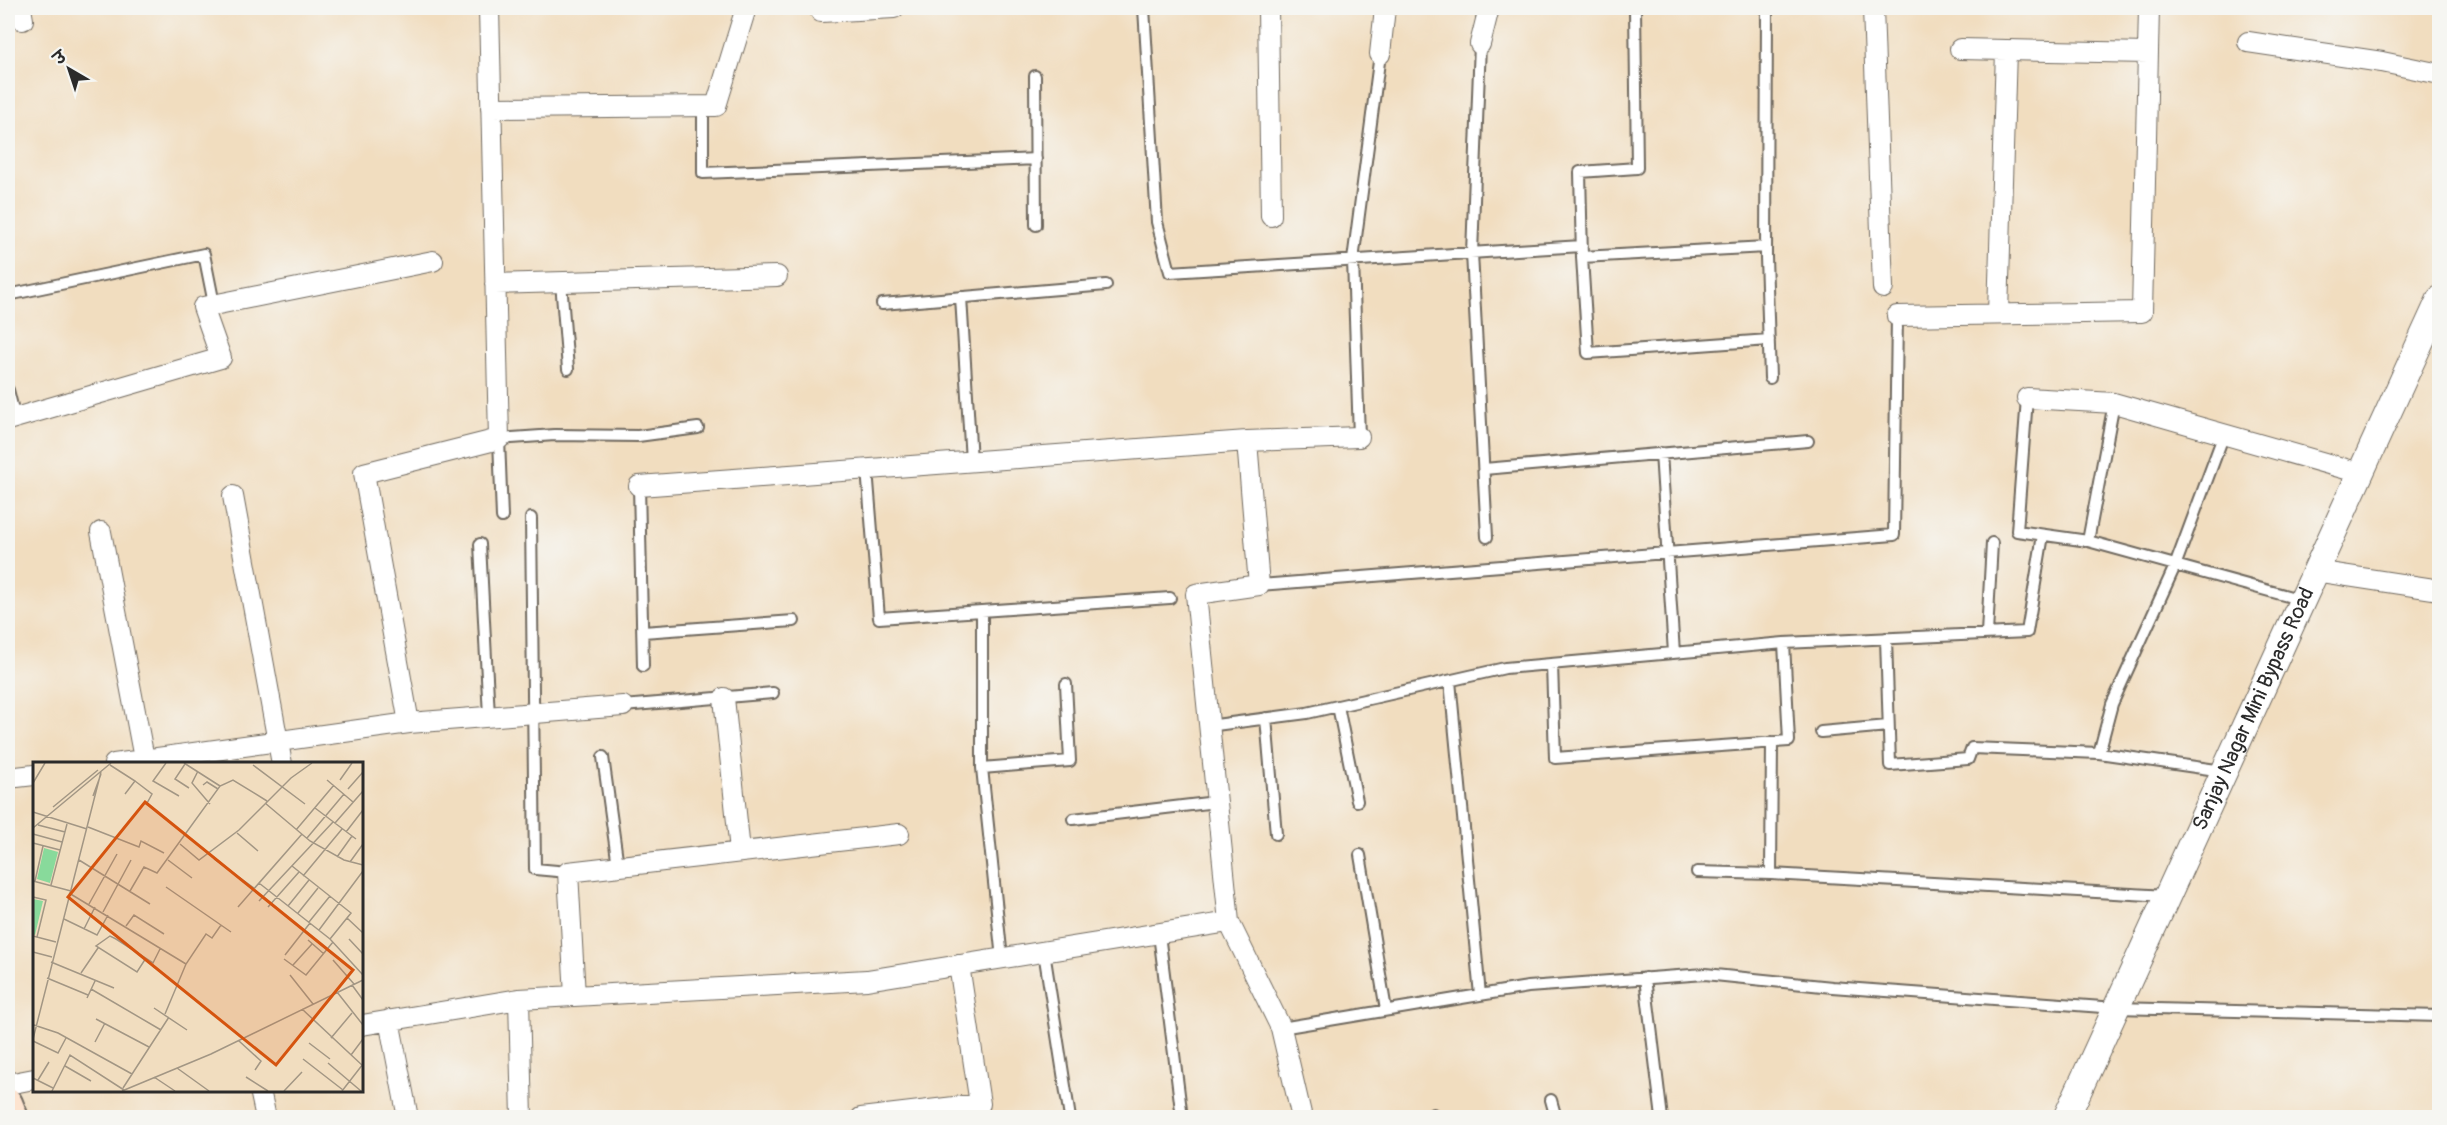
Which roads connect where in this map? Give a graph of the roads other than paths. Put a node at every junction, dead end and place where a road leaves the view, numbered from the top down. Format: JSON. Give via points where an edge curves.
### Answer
{"nodes":[{"id":1,"x":489,"y":8,"type":"edge"},
{"id":2,"x":746,"y":8,"type":"edge"},
{"id":3,"x":894,"y":8,"type":"edge"},
{"id":4,"x":1144,"y":8,"type":"edge"},
{"id":5,"x":1268,"y":8,"type":"edge"},
{"id":6,"x":1385,"y":8,"type":"edge"},
{"id":7,"x":1489,"y":8,"type":"edge"},
{"id":8,"x":1635,"y":8,"type":"edge"},
{"id":9,"x":1767,"y":8,"type":"edge"},
{"id":10,"x":1873,"y":8,"type":"edge"},
{"id":11,"x":2149,"y":8,"type":"edge"},
{"id":12,"x":821,"y":10,"type":"edge"},
{"id":13,"x":2248,"y":42,"type":"dead end"},
{"id":14,"x":1480,"y":44,"type":"joint"},
{"id":15,"x":1960,"y":49,"type":"dead end"},
{"id":16,"x":2006,"y":50,"type":"junction"},
{"id":17,"x":2148,"y":53,"type":"junction"},
{"id":18,"x":1380,"y":54,"type":"joint"},
{"id":19,"x":2439,"y":74,"type":"edge"},
{"id":20,"x":1035,"y":76,"type":"dead end"},
{"id":21,"x":703,"y":106,"type":"junction"},
{"id":22,"x":491,"y":108,"type":"junction"},
{"id":23,"x":1036,"y":159,"type":"junction"},
{"id":24,"x":1271,"y":216,"type":"dead end"},
{"id":25,"x":1036,"y":225,"type":"dead end"},
{"id":26,"x":1766,"y":248,"type":"junction"},
{"id":27,"x":1582,"y":252,"type":"junction"},
{"id":28,"x":1472,"y":253,"type":"junction"},
{"id":29,"x":433,"y":261,"type":"dead end"},
{"id":30,"x":1353,"y":261,"type":"junction"},
{"id":31,"x":777,"y":276,"type":"dead end"},
{"id":32,"x":561,"y":282,"type":"junction"},
{"id":33,"x":495,"y":284,"type":"junction"},
{"id":34,"x":1106,"y":285,"type":"dead end"},
{"id":35,"x":1884,"y":288,"type":"dead end"},
{"id":36,"x":8,"y":295,"type":"edge"},
{"id":37,"x":961,"y":297,"type":"junction"},
{"id":38,"x":2439,"y":299,"type":"edge"},
{"id":39,"x":214,"y":304,"type":"junction"},
{"id":40,"x":882,"y":304,"type":"dead end"},
{"id":41,"x":1998,"y":314,"type":"junction"},
{"id":42,"x":1897,"y":316,"type":"joint"},
{"id":43,"x":1768,"y":340,"type":"junction"},
{"id":44,"x":568,"y":369,"type":"dead end"},
{"id":45,"x":1770,"y":378,"type":"dead end"},
{"id":46,"x":8,"y":390,"type":"edge"},
{"id":47,"x":2027,"y":398,"type":"joint"},
{"id":48,"x":2114,"y":403,"type":"junction"},
{"id":49,"x":11,"y":419,"type":"edge"},
{"id":50,"x":698,"y":428,"type":"dead end"},
{"id":51,"x":2224,"y":434,"type":"junction"},
{"id":52,"x":1359,"y":437,"type":"joint"},
{"id":53,"x":499,"y":439,"type":"junction"},
{"id":54,"x":1247,"y":441,"type":"junction"},
{"id":55,"x":1808,"y":441,"type":"dead end"},
{"id":56,"x":1661,"y":453,"type":"junction"},
{"id":57,"x":971,"y":461,"type":"junction"},
{"id":58,"x":867,"y":469,"type":"junction"},
{"id":59,"x":1484,"y":469,"type":"junction"},
{"id":60,"x":2360,"y":472,"type":"junction"},
{"id":61,"x":639,"y":486,"type":"joint"},
{"id":62,"x":233,"y":496,"type":"dead end"},
{"id":63,"x":502,"y":517,"type":"dead end"},
{"id":64,"x":531,"y":518,"type":"dead end"},
{"id":65,"x":101,"y":532,"type":"dead end"},
{"id":66,"x":2043,"y":535,"type":"junction"},
{"id":67,"x":1487,"y":537,"type":"dead end"},
{"id":68,"x":2088,"y":541,"type":"junction"},
{"id":69,"x":1992,"y":543,"type":"dead end"},
{"id":70,"x":480,"y":544,"type":"dead end"},
{"id":71,"x":1667,"y":553,"type":"junction"},
{"id":72,"x":2175,"y":566,"type":"junction"},
{"id":73,"x":2315,"y":571,"type":"junction"},
{"id":74,"x":1259,"y":585,"type":"junction"},
{"id":75,"x":2439,"y":591,"type":"edge"},
{"id":76,"x":1170,"y":598,"type":"dead end"},
{"id":77,"x":2302,"y":600,"type":"junction"},
{"id":78,"x":982,"y":611,"type":"junction"},
{"id":79,"x":794,"y":621,"type":"dead end"},
{"id":80,"x":643,"y":632,"type":"junction"},
{"id":81,"x":1987,"y":633,"type":"junction"},
{"id":82,"x":1886,"y":638,"type":"junction"},
{"id":83,"x":1784,"y":643,"type":"junction"},
{"id":84,"x":1674,"y":653,"type":"junction"},
{"id":85,"x":1552,"y":664,"type":"junction"},
{"id":86,"x":643,"y":666,"type":"dead end"},
{"id":87,"x":1450,"y":681,"type":"junction"},
{"id":88,"x":1066,"y":684,"type":"dead end"},
{"id":89,"x":774,"y":693,"type":"dead end"},
{"id":90,"x":724,"y":698,"type":"junction"},
{"id":91,"x":623,"y":706,"type":"joint"},
{"id":92,"x":1338,"y":706,"type":"junction"},
{"id":93,"x":532,"y":713,"type":"junction"},
{"id":94,"x":489,"y":716,"type":"junction"},
{"id":95,"x":1266,"y":718,"type":"junction"},
{"id":96,"x":409,"y":723,"type":"junction"},
{"id":97,"x":1208,"y":726,"type":"junction"},
{"id":98,"x":1888,"y":726,"type":"junction"},
{"id":99,"x":1821,"y":732,"type":"dead end"},
{"id":100,"x":278,"y":741,"type":"junction"},
{"id":101,"x":1772,"y":742,"type":"junction"},
{"id":102,"x":2098,"y":753,"type":"junction"},
{"id":103,"x":603,"y":757,"type":"dead end"},
{"id":104,"x":144,"y":761,"type":"edge"},
{"id":105,"x":282,"y":762,"type":"edge"},
{"id":106,"x":982,"y":768,"type":"junction"},
{"id":107,"x":2224,"y":771,"type":"junction"},
{"id":108,"x":33,"y":775,"type":"edge"},
{"id":109,"x":8,"y":778,"type":"edge"},
{"id":110,"x":1357,"y":801,"type":"dead end"},
{"id":111,"x":1216,"y":802,"type":"junction"},
{"id":112,"x":1073,"y":819,"type":"dead end"},
{"id":113,"x":899,"y":834,"type":"dead end"},
{"id":114,"x":1276,"y":834,"type":"dead end"},
{"id":115,"x":740,"y":851,"type":"junction"},
{"id":116,"x":1360,"y":855,"type":"dead end"},
{"id":117,"x":618,"y":866,"type":"junction"},
{"id":118,"x":568,"y":872,"type":"junction"},
{"id":119,"x":1698,"y":872,"type":"dead end"},
{"id":120,"x":1771,"y":873,"type":"junction"},
{"id":121,"x":2167,"y":896,"type":"junction"},
{"id":122,"x":1228,"y":922,"type":"junction"},
{"id":123,"x":1159,"y":934,"type":"junction"},
{"id":124,"x":1044,"y":952,"type":"junction"},
{"id":125,"x":1002,"y":959,"type":"junction"},
{"id":126,"x":959,"y":965,"type":"junction"},
{"id":127,"x":1645,"y":978,"type":"junction"},
{"id":128,"x":1480,"y":995,"type":"junction"},
{"id":129,"x":575,"y":996,"type":"junction"},
{"id":130,"x":519,"y":999,"type":"junction"},
{"id":131,"x":2116,"y":1008,"type":"junction"},
{"id":132,"x":1386,"y":1010,"type":"junction"},
{"id":133,"x":2439,"y":1016,"type":"edge"},
{"id":134,"x":389,"y":1020,"type":"junction"},
{"id":135,"x":363,"y":1025,"type":"edge"},
{"id":136,"x":1281,"y":1028,"type":"junction"},
{"id":137,"x":33,"y":1079,"type":"edge"},
{"id":138,"x":8,"y":1084,"type":"edge"},
{"id":139,"x":260,"y":1092,"type":"edge"},
{"id":140,"x":1551,"y":1100,"type":"dead end"},
{"id":141,"x":8,"y":1103,"type":"edge"},
{"id":142,"x":910,"y":1115,"type":"edge"},
{"id":143,"x":14,"y":1118,"type":"edge"},
{"id":144,"x":266,"y":1118,"type":"edge"},
{"id":145,"x":408,"y":1118,"type":"edge"},
{"id":146,"x":522,"y":1118,"type":"edge"},
{"id":147,"x":861,"y":1118,"type":"edge"},
{"id":148,"x":1070,"y":1118,"type":"edge"},
{"id":149,"x":1182,"y":1118,"type":"edge"},
{"id":150,"x":1302,"y":1118,"type":"edge"},
{"id":151,"x":1556,"y":1118,"type":"edge"},
{"id":152,"x":1662,"y":1118,"type":"edge"},
{"id":153,"x":2066,"y":1118,"type":"edge"}],
"edges":[{"from":1,"to":22,"type":"street"},
{"from":2,"to":21,"type":"street","via":[[716,106]]},
{"from":3,"to":12,"type":"street"},
{"from":4,"to":30,"type":"lane","via":[[1157,222],[1170,272]]},
{"from":5,"to":24,"type":"street"},
{"from":6,"to":18,"type":"street"},
{"from":7,"to":14,"type":"street"},
{"from":8,"to":27,"type":"lane","via":[[1637,168],[1580,172]]},
{"from":9,"to":26,"type":"lane"},
{"from":10,"to":35,"type":"street"},
{"from":11,"to":17,"type":"street"},
{"from":13,"to":19,"type":"street"},
{"from":14,"to":28,"type":"lane"},
{"from":15,"to":16,"type":"street"},
{"from":16,"to":17,"type":"street"},
{"from":16,"to":41,"type":"street"},
{"from":17,"to":41,"type":"street","via":[[2142,312]]},
{"from":18,"to":30,"type":"lane"},
{"from":20,"to":23,"type":"lane"},
{"from":21,"to":22,"type":"street"},
{"from":21,"to":23,"type":"lane","via":[[703,172]]},
{"from":22,"to":33,"type":"street"},
{"from":23,"to":25,"type":"lane"},
{"from":26,"to":27,"type":"lane"},
{"from":26,"to":43,"type":"lane"},
{"from":27,"to":28,"type":"lane"},
{"from":27,"to":43,"type":"lane","via":[[1588,353]]},
{"from":28,"to":30,"type":"lane"},
{"from":28,"to":59,"type":"lane"},
{"from":29,"to":39,"type":"street"},
{"from":30,"to":52,"type":"lane"},
{"from":31,"to":32,"type":"street"},
{"from":32,"to":33,"type":"street"},
{"from":32,"to":44,"type":"lane"},
{"from":33,"to":53,"type":"street"},
{"from":34,"to":37,"type":"lane"},
{"from":36,"to":39,"type":"lane","via":[[204,254]]},
{"from":37,"to":40,"type":"lane"},
{"from":37,"to":57,"type":"lane"},
{"from":38,"to":60,"type":"street","name":"Sanjay Nagar Mini Bypass Road"},
{"from":39,"to":49,"type":"street","via":[[203,306],[221,358]]},
{"from":41,"to":42,"type":"street"},
{"from":42,"to":71,"type":"lane","via":[[1894,535]]},
{"from":43,"to":45,"type":"lane"},
{"from":46,"to":49,"type":"lane"},
{"from":47,"to":48,"type":"street"},
{"from":47,"to":66,"type":"lane","via":[[2017,531]]},
{"from":48,"to":51,"type":"street"},
{"from":48,"to":68,"type":"lane"},
{"from":50,"to":53,"type":"lane","via":[[638,436]]},
{"from":51,"to":60,"type":"street"},
{"from":51,"to":72,"type":"lane"},
{"from":52,"to":54,"type":"street"},
{"from":53,"to":63,"type":"lane"},
{"from":53,"to":96,"type":"street","via":[[364,472]]},
{"from":54,"to":57,"type":"street"},
{"from":54,"to":74,"type":"street"},
{"from":55,"to":56,"type":"lane"},
{"from":56,"to":59,"type":"lane"},
{"from":56,"to":71,"type":"lane"},
{"from":57,"to":58,"type":"street"},
{"from":58,"to":61,"type":"street"},
{"from":58,"to":78,"type":"lane","via":[[879,618]]},
{"from":59,"to":67,"type":"lane"},
{"from":60,"to":73,"type":"street","name":"Sanjay Nagar Mini Bypass Road"},
{"from":61,"to":80,"type":"lane"},
{"from":62,"to":100,"type":"street"},
{"from":64,"to":93,"type":"lane"},
{"from":65,"to":104,"type":"street"},
{"from":66,"to":68,"type":"lane"},
{"from":66,"to":81,"type":"lane","via":[[2027,632]]},
{"from":68,"to":72,"type":"lane"},
{"from":69,"to":81,"type":"lane"},
{"from":70,"to":94,"type":"lane"},
{"from":71,"to":74,"type":"lane"},
{"from":71,"to":84,"type":"lane"},
{"from":72,"to":77,"type":"lane"},
{"from":72,"to":102,"type":"lane","via":[[2112,704]]},
{"from":73,"to":75,"type":"street"},
{"from":73,"to":77,"type":"street","name":"Sanjay Nagar Mini Bypass Road"},
{"from":74,"to":97,"type":"street","via":[[1196,594]]},
{"from":76,"to":78,"type":"lane"},
{"from":77,"to":107,"type":"street","name":"Sanjay Nagar Mini Bypass Road"},
{"from":78,"to":106,"type":"lane"},
{"from":79,"to":80,"type":"lane"},
{"from":80,"to":86,"type":"lane"},
{"from":81,"to":82,"type":"lane"},
{"from":82,"to":83,"type":"lane"},
{"from":82,"to":98,"type":"lane"},
{"from":83,"to":84,"type":"lane"},
{"from":83,"to":101,"type":"lane","via":[[1789,741]]},
{"from":84,"to":85,"type":"lane"},
{"from":85,"to":87,"type":"lane","via":[[1505,668]]},
{"from":85,"to":101,"type":"lane","via":[[1555,758]]},
{"from":87,"to":92,"type":"lane"},
{"from":87,"to":128,"type":"lane"},
{"from":88,"to":106,"type":"lane","via":[[1070,761]]},
{"from":89,"to":90,"type":"lane"},
{"from":90,"to":91,"type":"lane"},
{"from":90,"to":115,"type":"street"},
{"from":91,"to":93,"type":"street"},
{"from":92,"to":95,"type":"lane"},
{"from":92,"to":110,"type":"lane"},
{"from":93,"to":94,"type":"street"},
{"from":93,"to":118,"type":"lane","via":[[535,868]]},
{"from":94,"to":96,"type":"street"},
{"from":95,"to":97,"type":"lane"},
{"from":95,"to":114,"type":"lane"},
{"from":96,"to":100,"type":"street"},
{"from":97,"to":111,"type":"street"},
{"from":98,"to":99,"type":"lane"},
{"from":98,"to":102,"type":"lane","via":[[1890,765],[1968,759],[1972,748]]},
{"from":100,"to":104,"type":"street"},
{"from":100,"to":105,"type":"street"},
{"from":101,"to":120,"type":"lane"},
{"from":102,"to":107,"type":"lane"},
{"from":103,"to":117,"type":"lane"},
{"from":106,"to":125,"type":"lane"},
{"from":107,"to":121,"type":"street","name":"Sanjay Nagar Mini Bypass Road"},
{"from":108,"to":109,"type":"street"},
{"from":111,"to":112,"type":"lane"},
{"from":111,"to":122,"type":"street"},
{"from":113,"to":115,"type":"street"},
{"from":115,"to":117,"type":"street"},
{"from":116,"to":132,"type":"lane"},
{"from":117,"to":118,"type":"street"},
{"from":118,"to":129,"type":"street"},
{"from":119,"to":120,"type":"lane"},
{"from":120,"to":121,"type":"lane"},
{"from":121,"to":131,"type":"street","name":"Sanjay Nagar Mini Bypass Road"},
{"from":122,"to":123,"type":"street"},
{"from":122,"to":136,"type":"street"},
{"from":123,"to":124,"type":"street"},
{"from":123,"to":149,"type":"lane"},
{"from":124,"to":125,"type":"street"},
{"from":124,"to":148,"type":"lane"},
{"from":125,"to":126,"type":"street"},
{"from":126,"to":129,"type":"street","via":[[867,980]]},
{"from":126,"to":142,"type":"street","via":[[980,1104]]},
{"from":127,"to":128,"type":"lane","via":[[1528,987]]},
{"from":127,"to":131,"type":"lane","via":[[1705,974]]},
{"from":127,"to":152,"type":"lane"},
{"from":128,"to":132,"type":"lane"},
{"from":129,"to":130,"type":"street"},
{"from":130,"to":134,"type":"street"},
{"from":130,"to":146,"type":"street"},
{"from":131,"to":133,"type":"lane"},
{"from":131,"to":153,"type":"street","name":"Sanjay Nagar Mini Bypass Road"},
{"from":132,"to":136,"type":"lane"},
{"from":134,"to":135,"type":"street"},
{"from":134,"to":145,"type":"street"},
{"from":136,"to":150,"type":"street"},
{"from":137,"to":138,"type":"street"},
{"from":139,"to":144,"type":"street"},
{"from":140,"to":151,"type":"lane"},
{"from":141,"to":143,"type":"main road"},
{"from":142,"to":147,"type":"street"}]}
